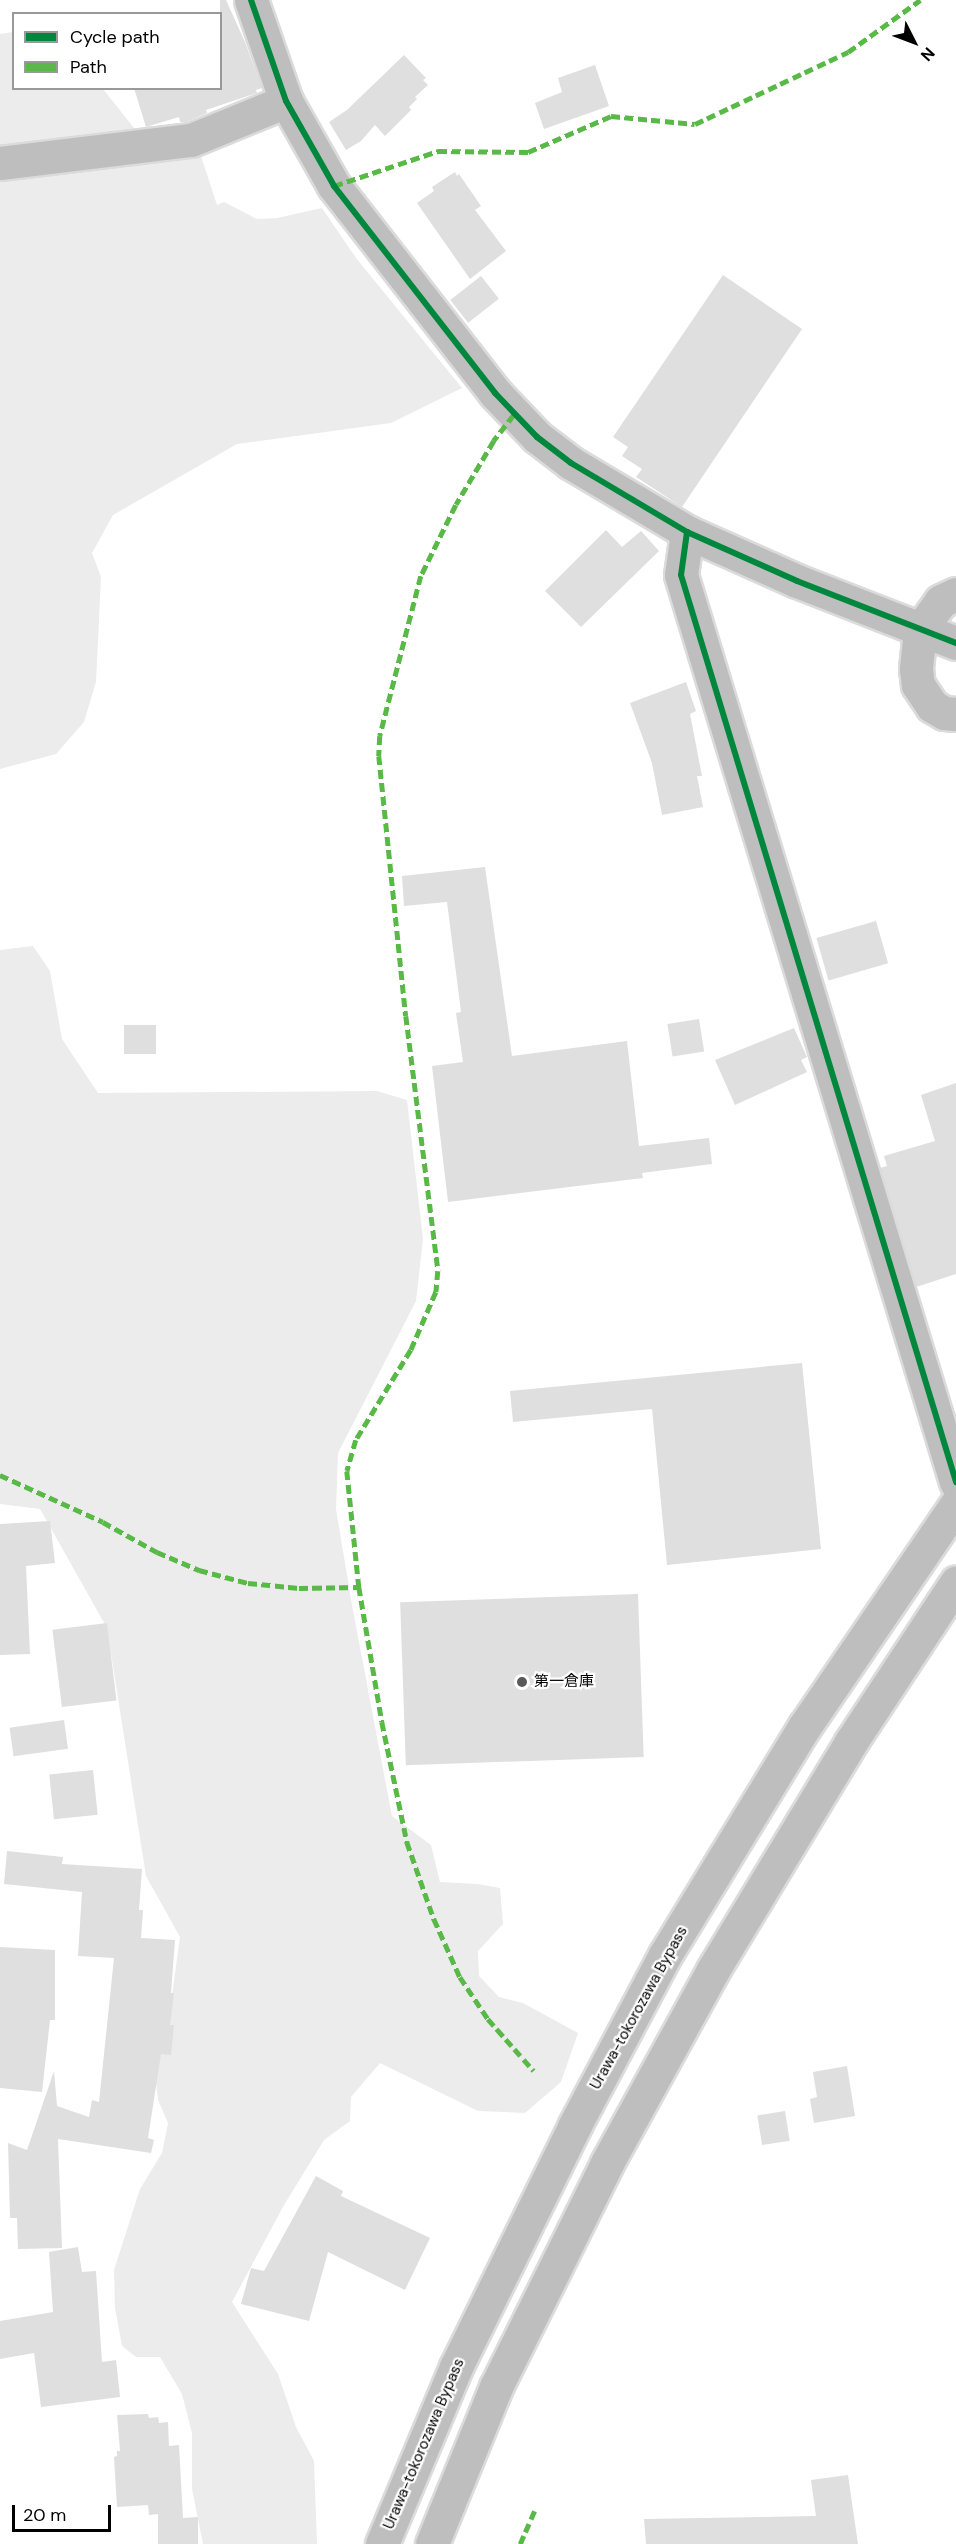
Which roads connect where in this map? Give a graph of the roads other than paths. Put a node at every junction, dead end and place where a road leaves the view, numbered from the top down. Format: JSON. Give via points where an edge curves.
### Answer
{"nodes":[{"id":1,"x":251,"y":0,"type":"edge"},
{"id":2,"x":286,"y":101,"type":"junction"},
{"id":3,"x":0,"y":163,"type":"edge"},
{"id":4,"x":687,"y":532,"type":"junction"},
{"id":5,"x":956,"y":594,"type":"edge"},
{"id":6,"x":920,"y":630,"type":"junction"},
{"id":7,"x":956,"y":643,"type":"edge"},
{"id":8,"x":956,"y":714,"type":"edge"},
{"id":9,"x":956,"y":1482,"type":"edge"},
{"id":10,"x":956,"y":1505,"type":"edge"},
{"id":11,"x":956,"y":1583,"type":"edge"},
{"id":12,"x":382,"y":2544,"type":"edge"},
{"id":13,"x":432,"y":2544,"type":"edge"}],
"edges":[{"from":1,"to":2,"type":"main road"},
{"from":2,"to":3,"type":"main road","via":[[191,140]]},
{"from":2,"to":4,"type":"main road","via":[[334,186],[514,415],[571,464]]},
{"from":4,"to":6,"type":"main road"},
{"from":4,"to":9,"type":"main road","via":[[681,575]]},
{"from":5,"to":6,"type":"main road","via":[[941,601]]},
{"from":6,"to":7,"type":"main road"},
{"from":6,"to":8,"type":"main road","via":[[918,685],[932,706]]},
{"from":10,"to":12,"type":"main road","name":"Urawa-tokorozawa Bypass","via":[[805,1726],[665,1955],[575,2125],[456,2367]]},
{"from":11,"to":13,"type":"main road","via":[[851,1742],[713,1970],[612,2152],[496,2387]]}]}
